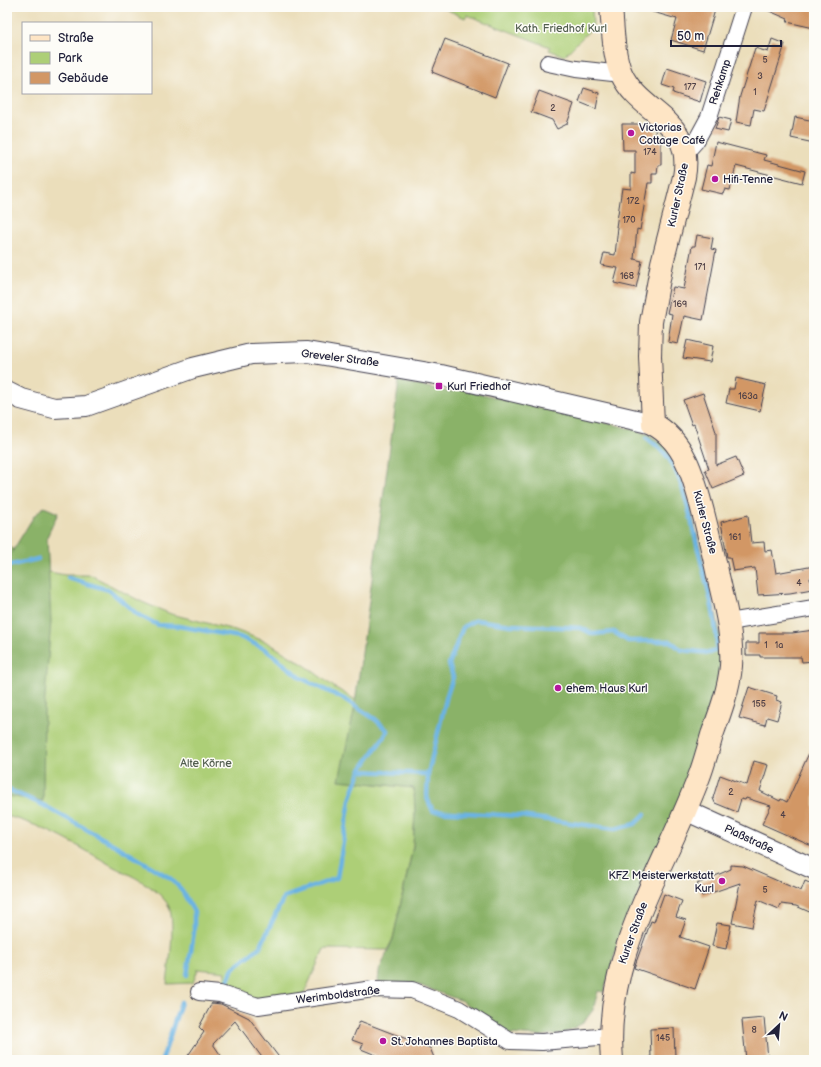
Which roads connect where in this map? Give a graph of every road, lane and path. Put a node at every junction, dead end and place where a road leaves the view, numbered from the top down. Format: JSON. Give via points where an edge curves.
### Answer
{"nodes":[{"id":1,"x":611,"y":7,"type":"edge"},
{"id":2,"x":744,"y":7,"type":"edge"},
{"id":3,"x":548,"y":63,"type":"dead end"},
{"id":4,"x":622,"y":74,"type":"junction"},
{"id":5,"x":686,"y":152,"type":"junction"},
{"id":6,"x":7,"y":392,"type":"edge"},
{"id":7,"x":653,"y":424,"type":"junction"},
{"id":8,"x":814,"y":608,"type":"edge"},
{"id":9,"x":729,"y":622,"type":"junction"},
{"id":10,"x":685,"y":810,"type":"junction"},
{"id":11,"x":814,"y":869,"type":"edge"},
{"id":12,"x":199,"y":992,"type":"dead end"},
{"id":13,"x":610,"y":1036,"type":"junction"},
{"id":14,"x":612,"y":1060,"type":"edge"}],
"edges":[{"from":1,"to":4,"type":"main road","name":"Kurler Straße"},
{"from":2,"to":5,"type":"street","name":"Rehkamp","via":[[709,117],[696,141]]},
{"from":3,"to":4,"type":"street"},
{"from":4,"to":5,"type":"main road","name":"Kurler Straße","via":[[639,97],[676,130]]},
{"from":5,"to":7,"type":"main road","name":"Kurler Straße","via":[[685,170],[662,263],[651,322]]},
{"from":6,"to":7,"type":"street","name":"Greveler Straße","via":[[21,399],[54,408],[86,406],[193,368],[251,354],[307,352],[441,375]]},
{"from":7,"to":9,"type":"main road","name":"Kurler Straße","via":[[672,438],[689,468],[706,521]]},
{"from":8,"to":9,"type":"street"},
{"from":9,"to":10,"type":"main road","name":"Kurler Straße","via":[[730,668],[723,700],[699,777]]},
{"from":10,"to":11,"type":"street","name":"Plaßstraße"},
{"from":10,"to":13,"type":"main road","name":"Kurler Straße","via":[[645,899],[617,978]]},
{"from":12,"to":13,"type":"street","name":"Werimboldstraße","via":[[220,994],[258,1006],[373,989],[412,990],[459,1009],[510,1041],[542,1042]]},
{"from":13,"to":14,"type":"main road","name":"Kurler Straße"}]}
